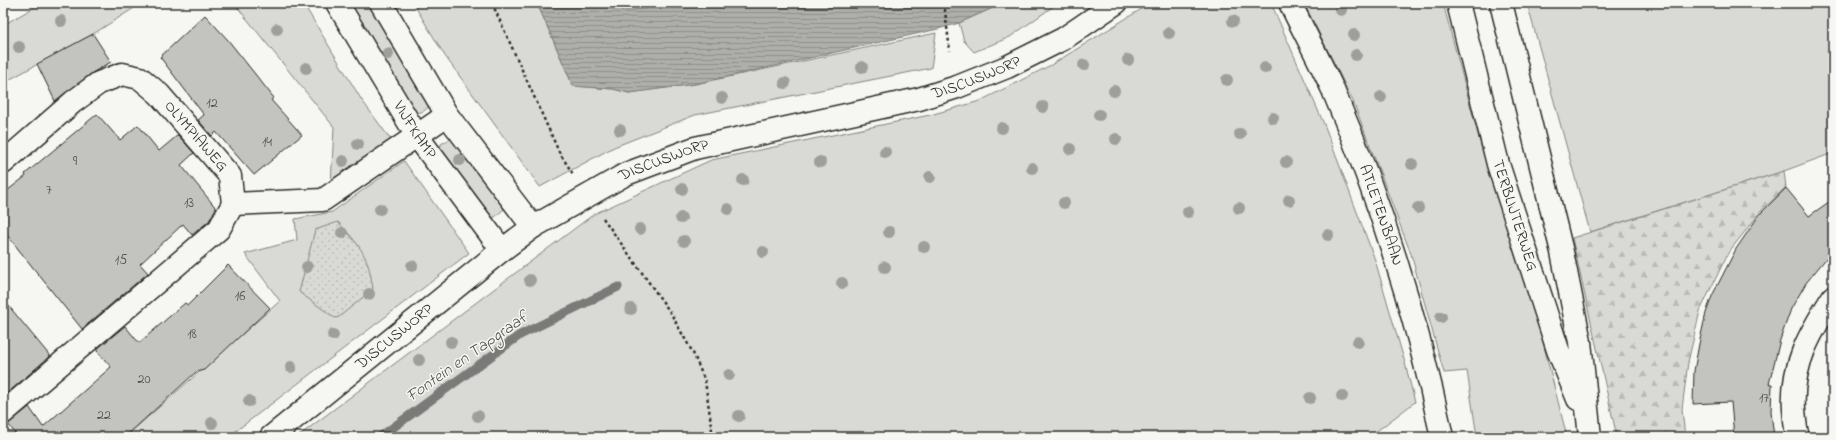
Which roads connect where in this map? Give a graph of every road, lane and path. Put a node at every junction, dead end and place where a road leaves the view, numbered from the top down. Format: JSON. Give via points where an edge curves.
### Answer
{"nodes":[{"id":1,"x":337,"y":3,"type":"edge"},
{"id":2,"x":382,"y":3,"type":"edge"},
{"id":3,"x":492,"y":3,"type":"edge"},
{"id":4,"x":944,"y":3,"type":"edge"},
{"id":5,"x":1116,"y":3,"type":"edge"},
{"id":6,"x":1290,"y":3,"type":"edge"},
{"id":7,"x":1458,"y":3,"type":"edge"},
{"id":8,"x":1501,"y":3,"type":"edge"},
{"id":9,"x":950,"y":51,"type":"dead end"},
{"id":10,"x":447,"y":115,"type":"junction"},
{"id":11,"x":416,"y":136,"type":"junction"},
{"id":12,"x":3,"y":163,"type":"edge"},
{"id":13,"x":588,"y":196,"type":"junction"},
{"id":14,"x":233,"y":204,"type":"junction"},
{"id":15,"x":534,"y":227,"type":"junction"},
{"id":16,"x":502,"y":250,"type":"junction"},
{"id":17,"x":1833,"y":297,"type":"edge"},
{"id":18,"x":3,"y":413,"type":"edge"},
{"id":19,"x":1589,"y":430,"type":"edge"},
{"id":20,"x":271,"y":437,"type":"edge"},
{"id":21,"x":713,"y":437,"type":"edge"},
{"id":22,"x":1442,"y":437,"type":"edge"},
{"id":23,"x":1798,"y":437,"type":"edge"}],
"edges":[{"from":1,"to":11,"type":"street","name":"VIJFKAMP"},
{"from":2,"to":10,"type":"street"},
{"from":3,"to":13,"type":"path","via":[[558,152]]},
{"from":4,"to":9,"type":"path"},
{"from":5,"to":13,"type":"street","name":"DISCUSWORP","via":[[1063,39],[1007,67],[957,87],[919,99],[695,148],[626,174]]},
{"from":6,"to":22,"type":"street","name":"ATLETENBAAN","via":[[1332,89],[1375,197],[1413,316]]},
{"from":7,"to":19,"type":"street","name":"TERBLIJTERWEG","via":[[1498,164],[1558,350]]},
{"from":8,"to":19,"type":"street","name":"TERBLIJTERWEG","via":[[1562,252],[1580,342]]},
{"from":10,"to":11,"type":"street"},
{"from":10,"to":15,"type":"street"},
{"from":11,"to":14,"type":"street","via":[[323,200]]},
{"from":11,"to":16,"type":"street","name":"VIJFKAMP"},
{"from":12,"to":14,"type":"street","name":"OLYMPIAWEG","via":[[73,102],[99,83],[122,74],[140,78],[159,94],[220,164],[230,176]]},
{"from":13,"to":15,"type":"street","name":"DISCUSWORP"},
{"from":13,"to":21,"type":"path","via":[[670,312],[693,353],[705,381]]},
{"from":14,"to":18,"type":"street","via":[[219,229]]},
{"from":15,"to":16,"type":"street","name":"DISCUSWORP"},
{"from":16,"to":20,"type":"street","name":"DISCUSWORP"},
{"from":17,"to":23,"type":"street","via":[[1816,324],[1800,358],[1793,390],[1795,429]]}]}
